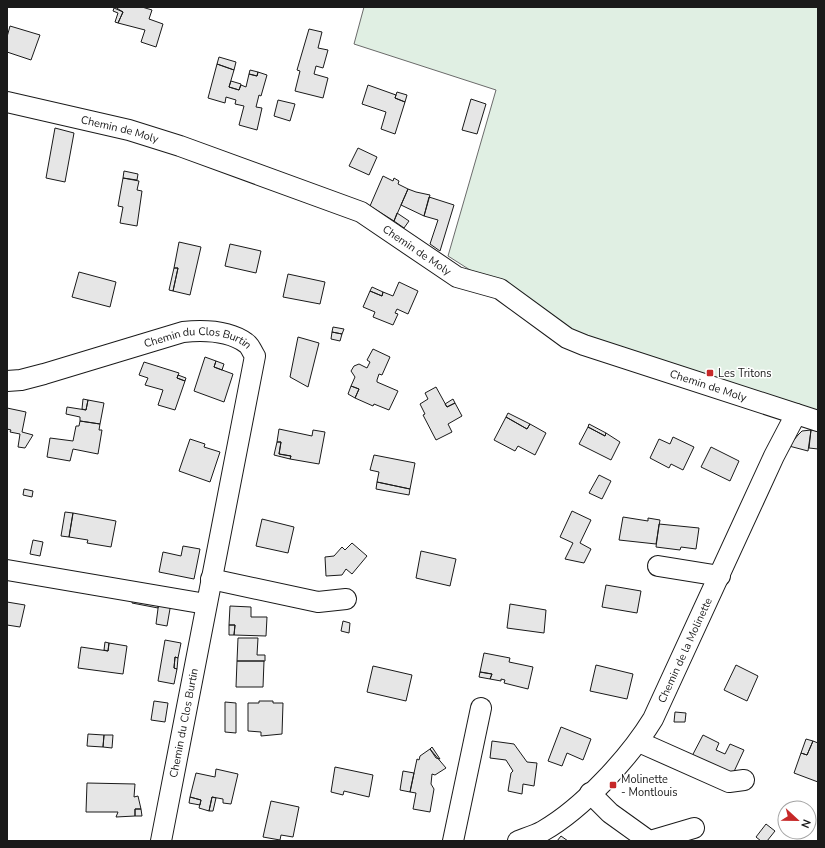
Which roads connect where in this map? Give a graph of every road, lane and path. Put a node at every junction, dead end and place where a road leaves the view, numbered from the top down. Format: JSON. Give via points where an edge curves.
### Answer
{"nodes":[{"id":1,"x":7,"y":102,"type":"edge"},
{"id":2,"x":7,"y":381,"type":"edge"},
{"id":3,"x":796,"y":414,"type":"junction"},
{"id":4,"x":818,"y":421,"type":"edge"},
{"id":5,"x":658,"y":566,"type":"dead end"},
{"id":6,"x":7,"y":570,"type":"edge"},
{"id":7,"x":720,"y":576,"type":"junction"},
{"id":8,"x":211,"y":579,"type":"junction"},
{"id":9,"x":346,"y":600,"type":"dead end"},
{"id":10,"x":206,"y":604,"type":"junction"},
{"id":11,"x":481,"y":708,"type":"dead end"},
{"id":12,"x":638,"y":742,"type":"junction"},
{"id":13,"x":744,"y":780,"type":"dead end"},
{"id":14,"x":590,"y":793,"type":"junction"},
{"id":15,"x":694,"y":828,"type":"dead end"},
{"id":16,"x":160,"y":841,"type":"edge"},
{"id":17,"x":453,"y":841,"type":"edge"},
{"id":18,"x":518,"y":841,"type":"edge"},
{"id":19,"x":649,"y":841,"type":"edge"}],
"edges":[{"from":1,"to":3,"type":"street","name":"Chemin de Moly","via":[[129,130],[210,156],[361,212],[457,277],[500,289],[567,338]]},
{"from":2,"to":8,"type":"street","name":"Chemin du Clos Burtin","via":[[44,374],[183,332],[205,330],[247,343],[255,356],[253,371]]},
{"from":3,"to":4,"type":"street","name":"Chemin de Moly"},
{"from":3,"to":7,"type":"street","name":"Chemin de la Molinette","via":[[774,456]]},
{"from":5,"to":7,"type":"street"},
{"from":6,"to":10,"type":"street"},
{"from":7,"to":12,"type":"street","name":"Chemin de la Molinette","via":[[653,719]]},
{"from":8,"to":9,"type":"street","via":[[318,602]]},
{"from":8,"to":10,"type":"street","name":"Chemin du Clos Burtin"},
{"from":10,"to":16,"type":"street","name":"Chemin du Clos Burtin"},
{"from":11,"to":17,"type":"street"},
{"from":12,"to":13,"type":"street","via":[[729,782]]},
{"from":12,"to":14,"type":"street","name":"Chemin de la Molinette"},
{"from":14,"to":18,"type":"street","name":"Chemin de la Molinette","via":[[543,831]]},
{"from":14,"to":19,"type":"street","via":[[610,813]]},
{"from":15,"to":19,"type":"street"}]}
